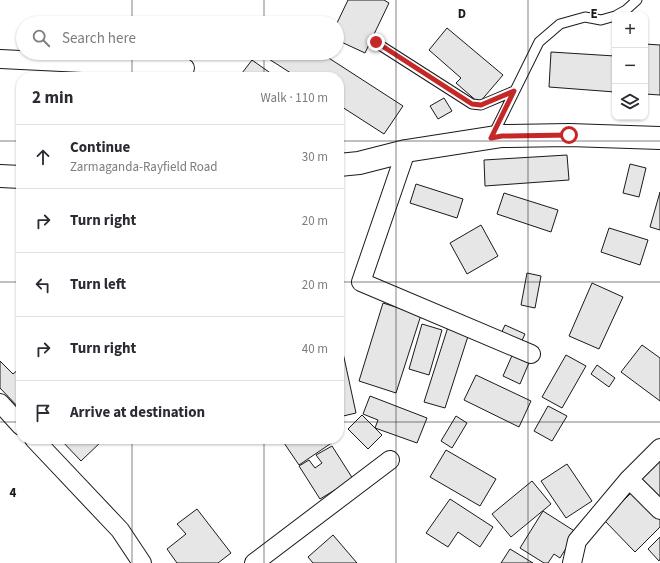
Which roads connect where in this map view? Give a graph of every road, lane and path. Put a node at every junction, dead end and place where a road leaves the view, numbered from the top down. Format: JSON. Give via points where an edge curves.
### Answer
{"nodes":[{"id":1,"x":637,"y":0,"type":"edge"},
{"id":2,"x":622,"y":12,"type":"edge"},
{"id":3,"x":612,"y":16,"type":"edge"},
{"id":4,"x":376,"y":42,"type":"dead end"},
{"id":5,"x":0,"y":59,"type":"edge"},
{"id":6,"x":16,"y":60,"type":"edge"},
{"id":7,"x":21,"y":60,"type":"edge"},
{"id":8,"x":185,"y":68,"type":"dead end"},
{"id":9,"x":514,"y":91,"type":"junction"},
{"id":10,"x":491,"y":138,"type":"junction"},
{"id":11,"x":660,"y":138,"type":"edge"},
{"id":12,"x":406,"y":150,"type":"junction"},
{"id":13,"x":344,"y":164,"type":"edge"},
{"id":14,"x":0,"y":176,"type":"edge"},
{"id":15,"x":16,"y":177,"type":"edge"},
{"id":16,"x":531,"y":354,"type":"dead end"},
{"id":17,"x":0,"y":404,"type":"edge"},
{"id":18,"x":16,"y":421,"type":"edge"},
{"id":19,"x":39,"y":444,"type":"edge"},
{"id":20,"x":660,"y":448,"type":"edge"},
{"id":21,"x":390,"y":460,"type":"dead end"},
{"id":22,"x":629,"y":479,"type":"junction"},
{"id":23,"x":660,"y":510,"type":"edge"},
{"id":24,"x":142,"y":563,"type":"edge"},
{"id":25,"x":254,"y":563,"type":"edge"},
{"id":26,"x":572,"y":563,"type":"edge"}],
"edges":[{"from":1,"to":2,"type":"lane"},
{"from":3,"to":9,"type":"lane","via":[[601,20],[585,17],[560,24],[539,42]]},
{"from":4,"to":9,"type":"lane","via":[[472,104],[481,105]]},
{"from":5,"to":6,"type":"street"},
{"from":7,"to":8,"type":"street"},
{"from":9,"to":10,"type":"lane"},
{"from":10,"to":11,"type":"street","via":[[569,135]]},
{"from":10,"to":12,"type":"street"},
{"from":12,"to":13,"type":"street"},
{"from":12,"to":16,"type":"street","via":[[361,282]]},
{"from":14,"to":15,"type":"street"},
{"from":17,"to":18,"type":"street"},
{"from":19,"to":24,"type":"street","via":[[120,530]]},
{"from":20,"to":22,"type":"street"},
{"from":21,"to":25,"type":"street"},
{"from":22,"to":23,"type":"street"},
{"from":22,"to":26,"type":"street","via":[[577,541]]}]}
